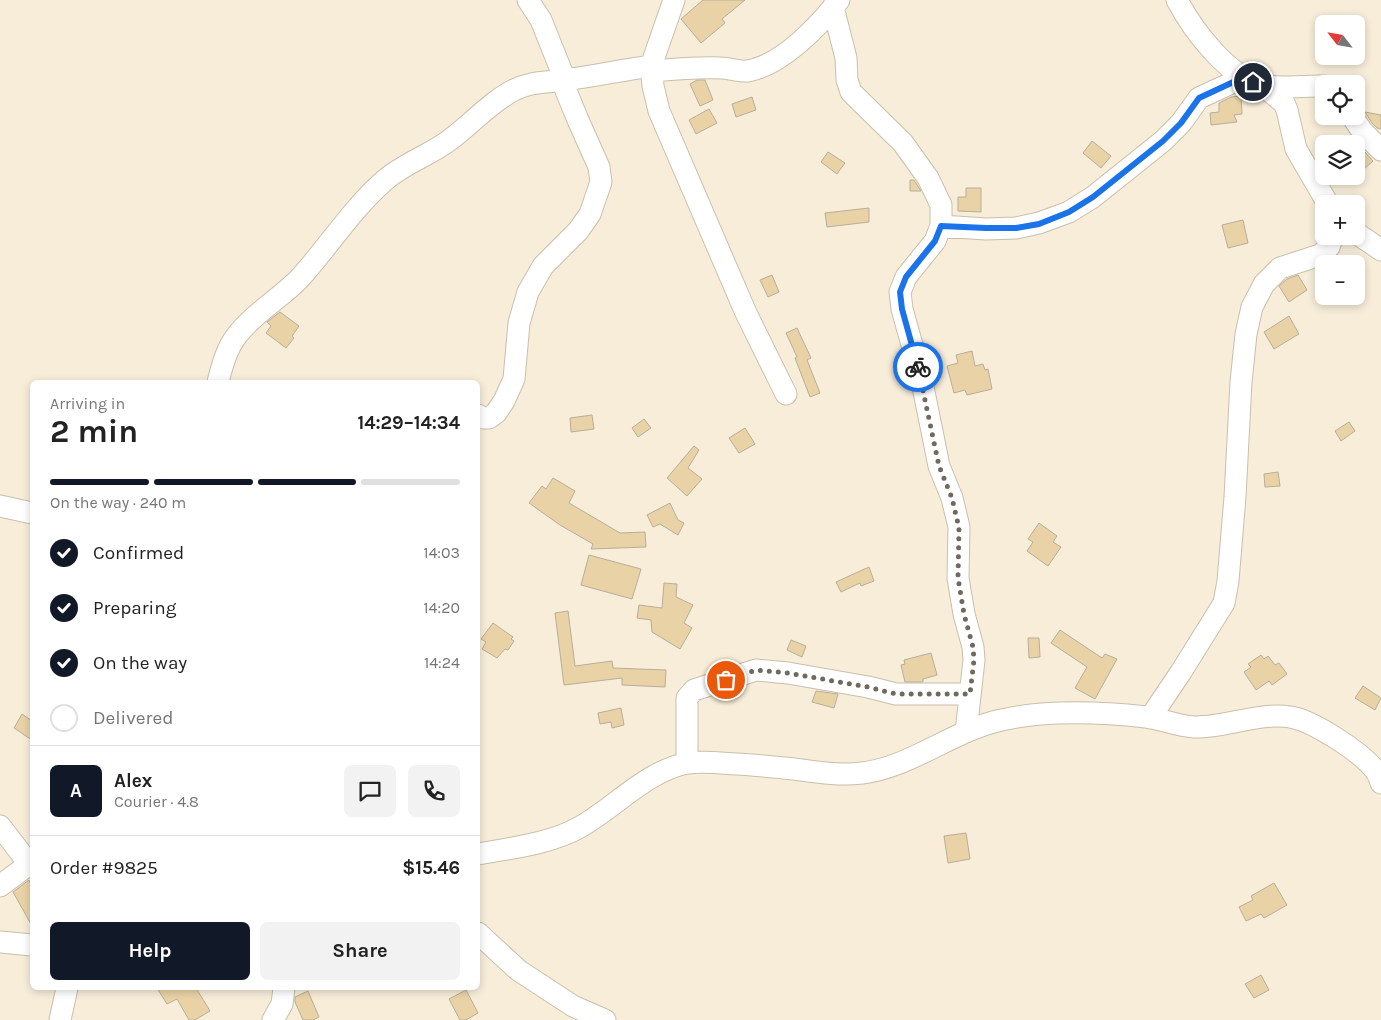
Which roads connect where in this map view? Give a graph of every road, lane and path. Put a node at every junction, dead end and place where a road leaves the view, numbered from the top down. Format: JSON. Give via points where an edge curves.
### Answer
{"nodes":[{"id":1,"x":528,"y":0,"type":"edge"},
{"id":2,"x":674,"y":0,"type":"edge"},
{"id":3,"x":1176,"y":0,"type":"edge"},
{"id":4,"x":836,"y":4,"type":"edge"},
{"id":5,"x":652,"y":69,"type":"junction"},
{"id":6,"x":1242,"y":78,"type":"junction"},
{"id":7,"x":564,"y":81,"type":"junction"},
{"id":8,"x":1263,"y":86,"type":"junction"},
{"id":9,"x":1315,"y":86,"type":"edge"},
{"id":10,"x":1358,"y":125,"type":"edge"},
{"id":11,"x":1381,"y":150,"type":"edge"},
{"id":12,"x":1323,"y":195,"type":"edge"},
{"id":13,"x":941,"y":226,"type":"junction"},
{"id":14,"x":1365,"y":240,"type":"edge"},
{"id":15,"x":1330,"y":245,"type":"edge"},
{"id":16,"x":1381,"y":250,"type":"edge"},
{"id":17,"x":218,"y":380,"type":"edge"},
{"id":18,"x":786,"y":394,"type":"dead end"},
{"id":19,"x":480,"y":416,"type":"edge"},
{"id":20,"x":0,"y":506,"type":"edge"},
{"id":21,"x":30,"y":513,"type":"edge"},
{"id":22,"x":970,"y":694,"type":"junction"},
{"id":23,"x":1150,"y":718,"type":"junction"},
{"id":24,"x":966,"y":732,"type":"junction"},
{"id":25,"x":687,"y":764,"type":"junction"},
{"id":26,"x":1381,"y":783,"type":"edge"},
{"id":27,"x":0,"y":826,"type":"edge"},
{"id":28,"x":480,"y":854,"type":"edge"},
{"id":29,"x":30,"y":863,"type":"edge"},
{"id":30,"x":30,"y":865,"type":"edge"},
{"id":31,"x":0,"y":886,"type":"edge"},
{"id":32,"x":2,"y":939,"type":"edge"},
{"id":33,"x":480,"y":940,"type":"edge"},
{"id":34,"x":30,"y":945,"type":"edge"},
{"id":35,"x":67,"y":990,"type":"edge"},
{"id":36,"x":284,"y":990,"type":"edge"},
{"id":37,"x":60,"y":1020,"type":"edge"},
{"id":38,"x":273,"y":1020,"type":"edge"},
{"id":39,"x":605,"y":1020,"type":"edge"}],
"edges":[{"from":1,"to":7,"type":"street","via":[[541,20]]},
{"from":2,"to":5,"type":"street"},
{"from":3,"to":6,"type":"street","via":[[1225,65]]},
{"from":4,"to":5,"type":"street","via":[[813,31],[765,67],[745,71],[722,68]]},
{"from":4,"to":13,"type":"street","via":[[851,92],[903,144],[928,178],[941,205]]},
{"from":5,"to":7,"type":"street"},
{"from":5,"to":18,"type":"street","via":[[658,111],[718,252]]},
{"from":6,"to":8,"type":"street"},
{"from":6,"to":13,"type":"street","via":[[1199,98],[1163,141],[1069,212],[1039,224],[1016,228]]},
{"from":7,"to":17,"type":"street","via":[[535,82],[515,89],[499,98],[448,141],[386,179],[367,197],[298,280],[237,335]]},
{"from":7,"to":19,"type":"street","via":[[599,167],[601,182],[590,214],[543,266],[528,292],[520,323],[514,379],[496,413],[489,418]]},
{"from":8,"to":9,"type":"street"},
{"from":8,"to":12,"type":"street","via":[[1284,103],[1296,149]]},
{"from":10,"to":11,"type":"street"},
{"from":13,"to":22,"type":"street","via":[[935,241],[906,277],[900,292],[939,466],[952,498],[959,528],[958,578],[974,660]]},
{"from":14,"to":16,"type":"street"},
{"from":15,"to":23,"type":"street","via":[[1320,254],[1280,268],[1264,284],[1252,307],[1241,382],[1236,497],[1224,603]]},
{"from":20,"to":21,"type":"street"},
{"from":22,"to":24,"type":"street"},
{"from":22,"to":25,"type":"street","via":[[896,694],[756,670],[694,690],[687,698]]},
{"from":23,"to":24,"type":"street","via":[[1101,713],[1034,715],[996,721]]},
{"from":23,"to":26,"type":"street","via":[[1175,724],[1211,726],[1289,717],[1310,723],[1351,750],[1376,771]]},
{"from":24,"to":25,"type":"street","via":[[888,767],[862,773],[830,774],[720,762]]},
{"from":25,"to":28,"type":"street","via":[[663,772],[581,826],[556,838]]},
{"from":27,"to":29,"type":"street"},
{"from":30,"to":31,"type":"street"},
{"from":32,"to":34,"type":"street"},
{"from":33,"to":39,"type":"street","via":[[573,1006]]},
{"from":35,"to":37,"type":"street"},
{"from":36,"to":38,"type":"street","via":[[282,1004]]}]}
